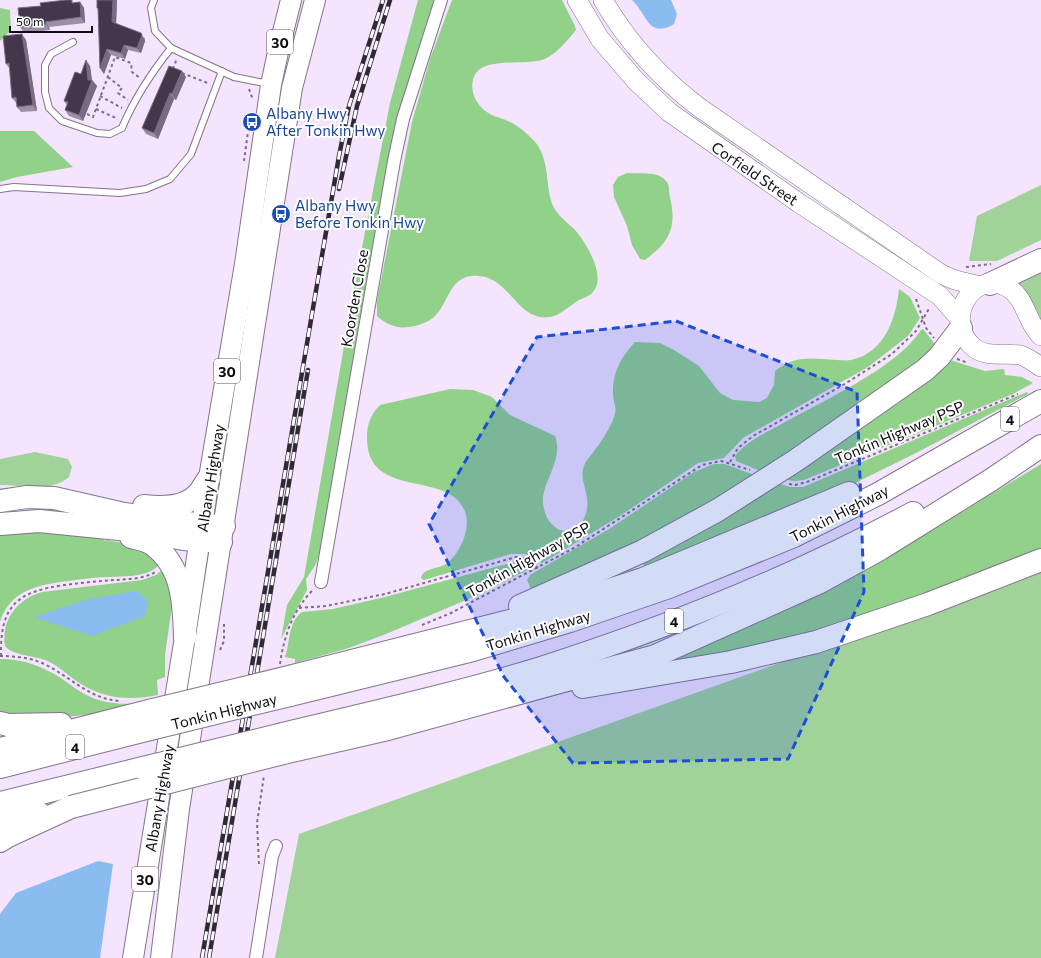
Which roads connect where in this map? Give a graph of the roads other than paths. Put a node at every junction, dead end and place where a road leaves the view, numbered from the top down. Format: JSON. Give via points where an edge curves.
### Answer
{"nodes":[{"id":1,"x":154,"y":0,"type":"edge"},
{"id":2,"x":291,"y":0,"type":"edge"},
{"id":3,"x":316,"y":0,"type":"edge"},
{"id":4,"x":441,"y":0,"type":"edge"},
{"id":5,"x":577,"y":0,"type":"edge"},
{"id":6,"x":603,"y":0,"type":"edge"},
{"id":7,"x":73,"y":42,"type":"dead end"},
{"id":8,"x":171,"y":48,"type":"junction"},
{"id":9,"x":222,"y":71,"type":"junction"},
{"id":10,"x":282,"y":86,"type":"junction"},
{"id":11,"x":0,"y":189,"type":"edge"},
{"id":12,"x":1041,"y":260,"type":"edge"},
{"id":13,"x":988,"y":278,"type":"junction"},
{"id":14,"x":960,"y":323,"type":"junction"},
{"id":15,"x":1041,"y":336,"type":"edge"},
{"id":16,"x":1041,"y":367,"type":"edge"},
{"id":17,"x":1041,"y":401,"type":"edge"},
{"id":18,"x":979,"y":437,"type":"junction"},
{"id":19,"x":1041,"y":445,"type":"edge"},
{"id":20,"x":208,"y":478,"type":"junction"},
{"id":21,"x":0,"y":501,"type":"edge"},
{"id":22,"x":73,"y":501,"type":"junction"},
{"id":23,"x":0,"y":524,"type":"edge"},
{"id":24,"x":108,"y":528,"type":"junction"},
{"id":25,"x":200,"y":533,"type":"junction"},
{"id":26,"x":222,"y":534,"type":"junction"},
{"id":27,"x":1041,"y":560,"type":"edge"},
{"id":28,"x":321,"y":582,"type":"dead end"},
{"id":29,"x":186,"y":637,"type":"junction"},
{"id":30,"x":397,"y":650,"type":"junction"},
{"id":31,"x":292,"y":686,"type":"junction"},
{"id":32,"x":508,"y":696,"type":"junction"},
{"id":33,"x":152,"y":719,"type":"junction"},
{"id":34,"x":104,"y":722,"type":"junction"},
{"id":35,"x":0,"y":723,"type":"edge"},
{"id":36,"x":283,"y":744,"type":"junction"},
{"id":37,"x":0,"y":749,"type":"edge"},
{"id":38,"x":0,"y":767,"type":"edge"},
{"id":39,"x":0,"y":803,"type":"edge"},
{"id":40,"x":71,"y":807,"type":"junction"},
{"id":41,"x":0,"y":822,"type":"edge"},
{"id":42,"x":0,"y":841,"type":"edge"},
{"id":43,"x":276,"y":846,"type":"dead end"},
{"id":44,"x":133,"y":958,"type":"edge"},
{"id":45,"x":161,"y":958,"type":"edge"},
{"id":46,"x":256,"y":958,"type":"edge"}],
"edges":[{"from":1,"to":8,"type":"lane","via":[[151,8],[155,31]]},
{"from":2,"to":10,"type":"highway","name":"Albany Highway","number":"30","via":[[278,52]]},
{"from":3,"to":10,"type":"highway","name":"Albany Highway","number":"30"},
{"from":4,"to":28,"type":"street","name":"Koorden Close","via":[[403,119],[394,161]]},
{"from":5,"to":14,"type":"main road","name":"Corfield Street","via":[[600,38],[636,81],[669,112],[799,203],[940,296]]},
{"from":6,"to":13,"type":"main road","name":"Corfield Street","via":[[622,32],[687,98],[941,274],[955,280]]},
{"from":7,"to":8,"type":"lane","via":[[51,54],[45,65],[45,92],[49,108],[62,120],[97,134],[110,134],[122,128],[158,64]]},
{"from":8,"to":9,"type":"lane"},
{"from":9,"to":10,"type":"lane"},
{"from":9,"to":11,"type":"lane","via":[[191,154],[170,179],[146,189],[120,193],[14,186]]},
{"from":10,"to":20,"type":"highway","name":"Albany Highway","number":"30","via":[[243,272]]},
{"from":10,"to":26,"type":"highway","name":"Albany Highway","number":"30"},
{"from":12,"to":13,"type":"highway"},
{"from":13,"to":14,"type":"main road","via":[[965,299],[961,308]]},
{"from":13,"to":15,"type":"main road","name":"Corfield Street","via":[[1014,291],[1035,331]]},
{"from":14,"to":16,"type":"main road","name":"Corfield Street","via":[[965,338],[979,351],[1021,356]]},
{"from":14,"to":30,"type":"highway","via":[[939,357],[925,370],[795,461],[718,510],[643,552],[525,604]]},
{"from":17,"to":18,"type":"highway","name":"Tonkin Highway","number":"4"},
{"from":18,"to":30,"type":"highway","via":[[776,525],[643,579],[533,615]]},
{"from":18,"to":31,"type":"highway","name":"Tonkin Highway","number":"4","via":[[878,494],[794,536],[670,587],[473,650]]},
{"from":19,"to":32,"type":"highway","via":[[991,480],[880,549],[818,583],[655,656]]},
{"from":19,"to":36,"type":"highway","number":"4","via":[[902,519],[782,578],[695,614],[540,668]]},
{"from":20,"to":22,"type":"highway","via":[[199,494],[192,500],[162,508],[114,502]]},
{"from":20,"to":25,"type":"highway","name":"Albany Highway","number":"30"},
{"from":21,"to":22,"type":"highway","via":[[26,497]]},
{"from":22,"to":25,"type":"highway"},
{"from":23,"to":24,"type":"highway","via":[[39,521]]},
{"from":24,"to":25,"type":"highway"},
{"from":24,"to":29,"type":"highway","via":[[151,544],[169,560],[177,574],[184,604]]},
{"from":25,"to":26,"type":"highway"},
{"from":25,"to":29,"type":"highway","name":"Albany Highway","number":"30"},
{"from":26,"to":45,"type":"highway","name":"Albany Highway","number":"30","via":[[179,809]]},
{"from":27,"to":32,"type":"highway","via":[[928,604],[816,642],[731,662],[613,683]]},
{"from":29,"to":44,"type":"highway","name":"Albany Highway","number":"30"},
{"from":30,"to":31,"type":"highway"},
{"from":31,"to":33,"type":"highway","name":"Tonkin Highway","number":"4","bridge":true},
{"from":32,"to":36,"type":"highway","via":[[388,729]]},
{"from":33,"to":34,"type":"highway"},
{"from":33,"to":38,"type":"highway","name":"Tonkin Highway","number":"4"},
{"from":34,"to":35,"type":"highway","via":[[42,726]]},
{"from":34,"to":37,"type":"highway"},
{"from":36,"to":39,"type":"highway","number":"4","bridge":true,"via":[[143,768]]},
{"from":36,"to":40,"type":"highway","bridge":true},
{"from":40,"to":41,"type":"highway"},
{"from":40,"to":42,"type":"highway"},
{"from":43,"to":46,"type":"street","via":[[272,856]]}]}
